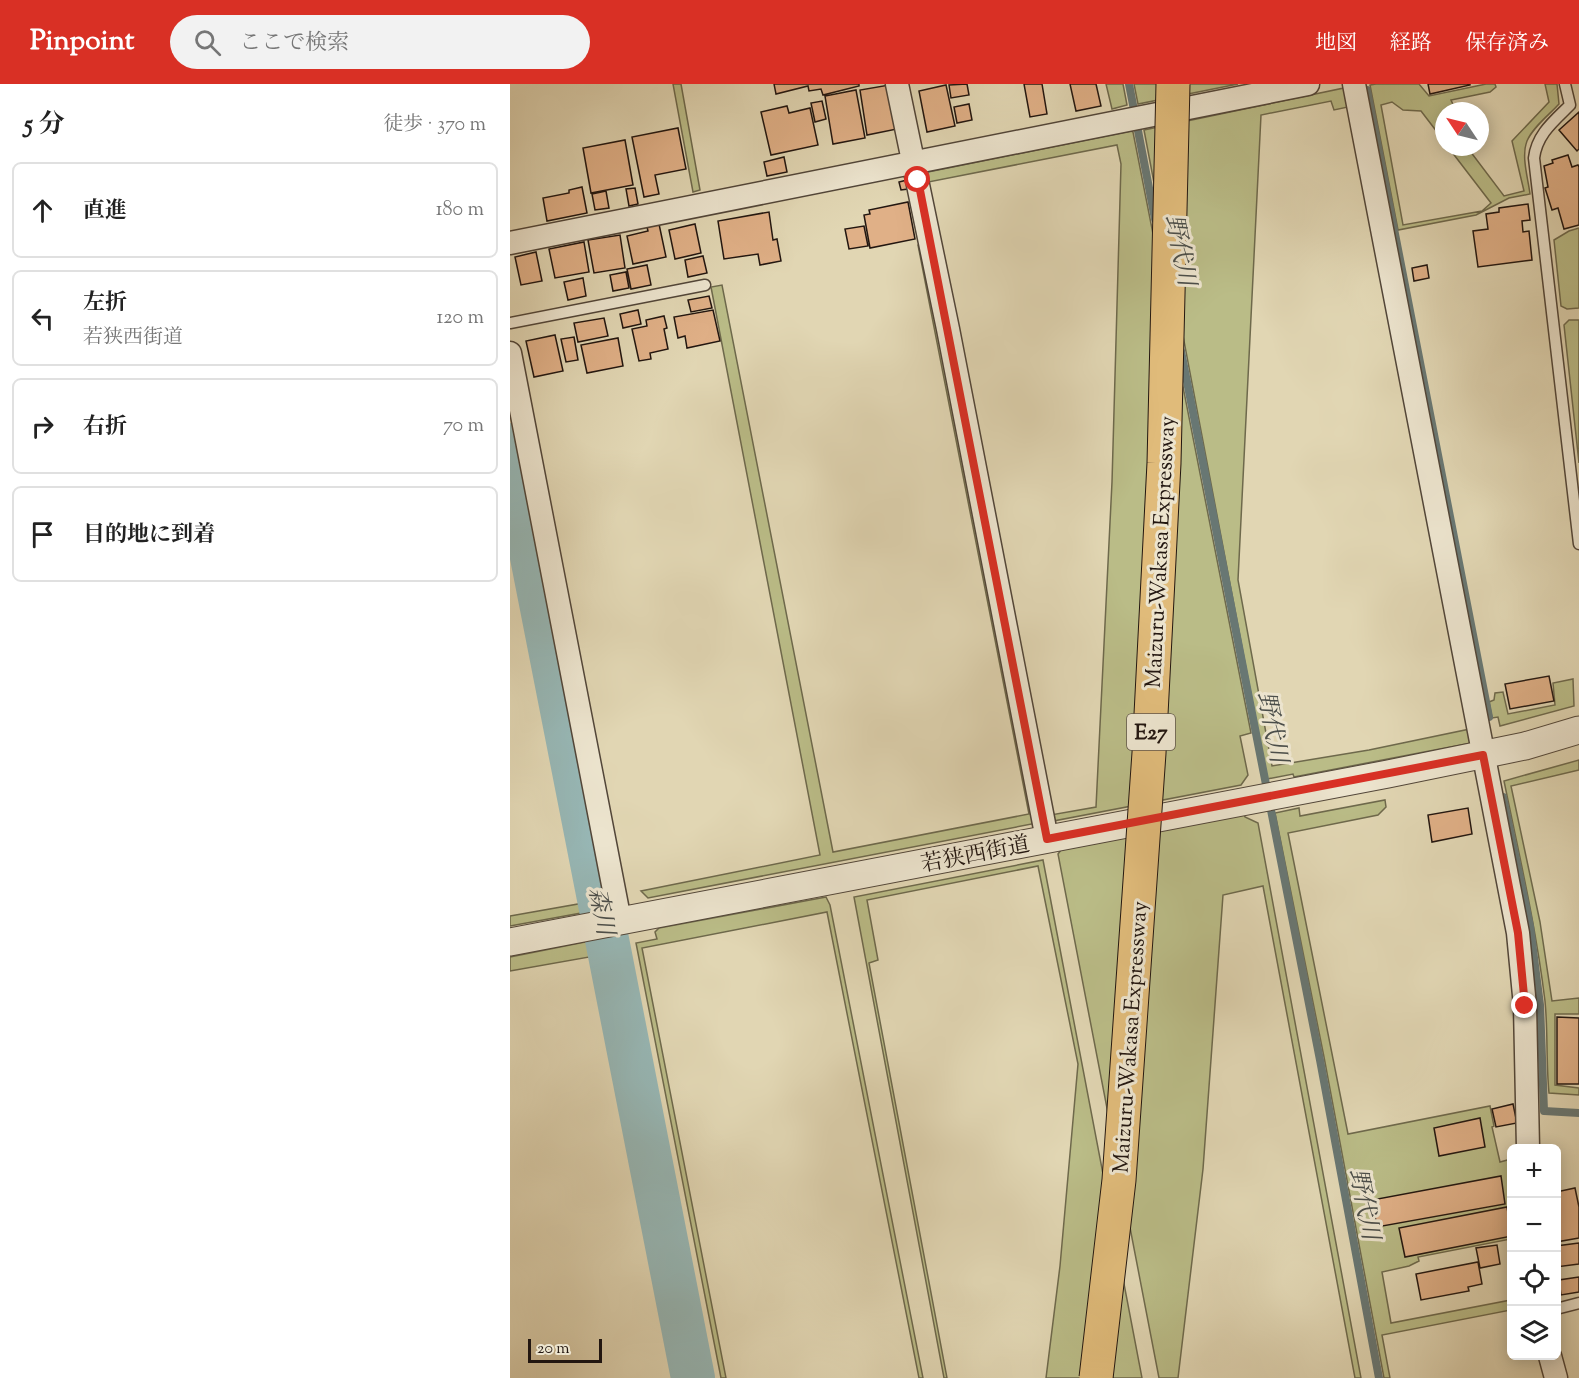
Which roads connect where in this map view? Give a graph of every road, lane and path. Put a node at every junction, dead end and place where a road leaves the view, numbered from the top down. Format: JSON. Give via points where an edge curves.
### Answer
{"nodes":[{"id":1,"x":897,"y":84,"type":"edge"},
{"id":2,"x":1173,"y":84,"type":"edge"},
{"id":3,"x":1308,"y":84,"type":"edge"},
{"id":4,"x":1354,"y":84,"type":"edge"},
{"id":5,"x":1565,"y":84,"type":"edge"},
{"id":6,"x":912,"y":163,"type":"junction"},
{"id":7,"x":510,"y":243,"type":"edge"},
{"id":8,"x":705,"y":285,"type":"dead end"},
{"id":9,"x":510,"y":323,"type":"edge"},
{"id":10,"x":510,"y":353,"type":"edge"},
{"id":11,"x":513,"y":384,"type":"edge"},
{"id":12,"x":1579,"y":544,"type":"edge"},
{"id":13,"x":1579,"y":730,"type":"edge"},
{"id":14,"x":1483,"y":755,"type":"junction"},
{"id":15,"x":1047,"y":839,"type":"junction"},
{"id":16,"x":608,"y":923,"type":"junction"},
{"id":17,"x":510,"y":942,"type":"edge"},
{"id":18,"x":1528,"y":1144,"type":"edge"},
{"id":19,"x":1579,"y":1303,"type":"edge"},
{"id":20,"x":1561,"y":1308,"type":"edge"},
{"id":21,"x":1551,"y":1360,"type":"edge"},
{"id":22,"x":1096,"y":1378,"type":"edge"},
{"id":23,"x":1556,"y":1378,"type":"edge"}],
"edges":[{"from":1,"to":6,"type":"street"},
{"from":2,"to":22,"type":"highway","name":"Maizuru-Wakasa Expressway","number":"E27","bridge":true,"via":[[1164,464],[1149,753],[1119,1180]]},
{"from":3,"to":6,"type":"street"},
{"from":4,"to":14,"type":"street"},
{"from":5,"to":12,"type":"lane","via":[[1570,105],[1540,136],[1534,158]]},
{"from":6,"to":7,"type":"street"},
{"from":6,"to":15,"type":"street"},
{"from":8,"to":9,"type":"lane"},
{"from":10,"to":11,"type":"street"},
{"from":11,"to":16,"type":"street"},
{"from":13,"to":14,"type":"street","name":"若狭西街道"},
{"from":14,"to":15,"type":"street","name":"若狭西街道"},
{"from":14,"to":18,"type":"street","via":[[1521,956]]},
{"from":15,"to":16,"type":"street","name":"若狭西街道"},
{"from":16,"to":17,"type":"street","name":"若狭西街道"},
{"from":19,"to":20,"type":"lane"},
{"from":21,"to":23,"type":"street"}]}
